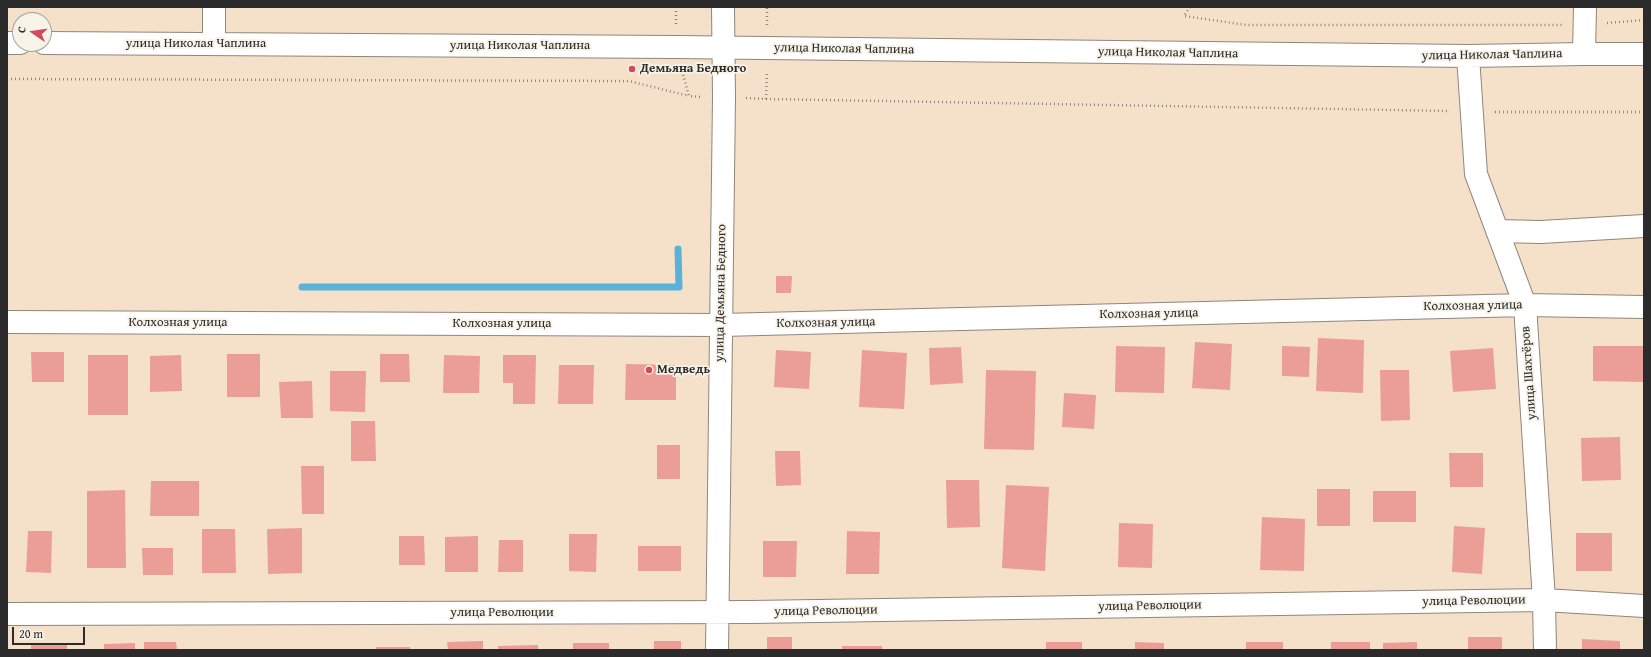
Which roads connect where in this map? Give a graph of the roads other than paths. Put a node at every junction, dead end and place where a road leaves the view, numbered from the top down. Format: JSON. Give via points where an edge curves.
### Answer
{"nodes":[{"id":1,"x":214,"y":7,"type":"edge"},
{"id":2,"x":723,"y":7,"type":"edge"},
{"id":3,"x":1585,"y":16,"type":"edge"},
{"id":4,"x":52,"y":43,"type":"edge"},
{"id":5,"x":214,"y":44,"type":"junction"},
{"id":6,"x":724,"y":47,"type":"junction"},
{"id":7,"x":1584,"y":54,"type":"junction"},
{"id":8,"x":1644,"y":54,"type":"edge"},
{"id":9,"x":1468,"y":56,"type":"junction"},
{"id":10,"x":1644,"y":226,"type":"edge"},
{"id":11,"x":1497,"y":231,"type":"junction"},
{"id":12,"x":1525,"y":304,"type":"junction"},
{"id":13,"x":1644,"y":307,"type":"edge"},
{"id":14,"x":7,"y":322,"type":"edge"},
{"id":15,"x":721,"y":325,"type":"junction"},
{"id":16,"x":1544,"y":600,"type":"junction"},
{"id":17,"x":1644,"y":606,"type":"edge"},
{"id":18,"x":717,"y":612,"type":"junction"},
{"id":19,"x":7,"y":614,"type":"edge"},
{"id":20,"x":717,"y":650,"type":"edge"},
{"id":21,"x":1545,"y":650,"type":"edge"}],
"edges":[{"from":1,"to":5,"type":"street"},
{"from":2,"to":6,"type":"street","name":"улица Демьяна Бедного"},
{"from":3,"to":7,"type":"street"},
{"from":4,"to":5,"type":"street","name":"улица Николая Чаплина"},
{"from":5,"to":6,"type":"street","name":"улица Николая Чаплина"},
{"from":6,"to":9,"type":"street","name":"улица Николая Чаплина"},
{"from":6,"to":15,"type":"street","name":"улица Демьяна Бедного"},
{"from":7,"to":8,"type":"street","name":"улица Николая Чаплина"},
{"from":7,"to":9,"type":"street","name":"улица Николая Чаплина"},
{"from":9,"to":11,"type":"street","name":"улица Шахтёров","via":[[1476,174]]},
{"from":10,"to":11,"type":"street","via":[[1541,232]]},
{"from":11,"to":12,"type":"street","name":"улица Шахтёров"},
{"from":12,"to":13,"type":"street","name":"Колхозная улица"},
{"from":12,"to":15,"type":"street","name":"Колхозная улица"},
{"from":12,"to":16,"type":"street","name":"улица Шахтёров"},
{"from":14,"to":15,"type":"street","name":"Колхозная улица"},
{"from":15,"to":18,"type":"street","name":"улица Демьяна Бедного"},
{"from":16,"to":17,"type":"street","name":"улица Революции"},
{"from":16,"to":18,"type":"street","name":"улица Революции"},
{"from":16,"to":21,"type":"street","name":"улица Шахтёров"},
{"from":18,"to":19,"type":"street","name":"улица Революции"},
{"from":18,"to":20,"type":"street","name":"улица Демьяна Бедного"}]}
